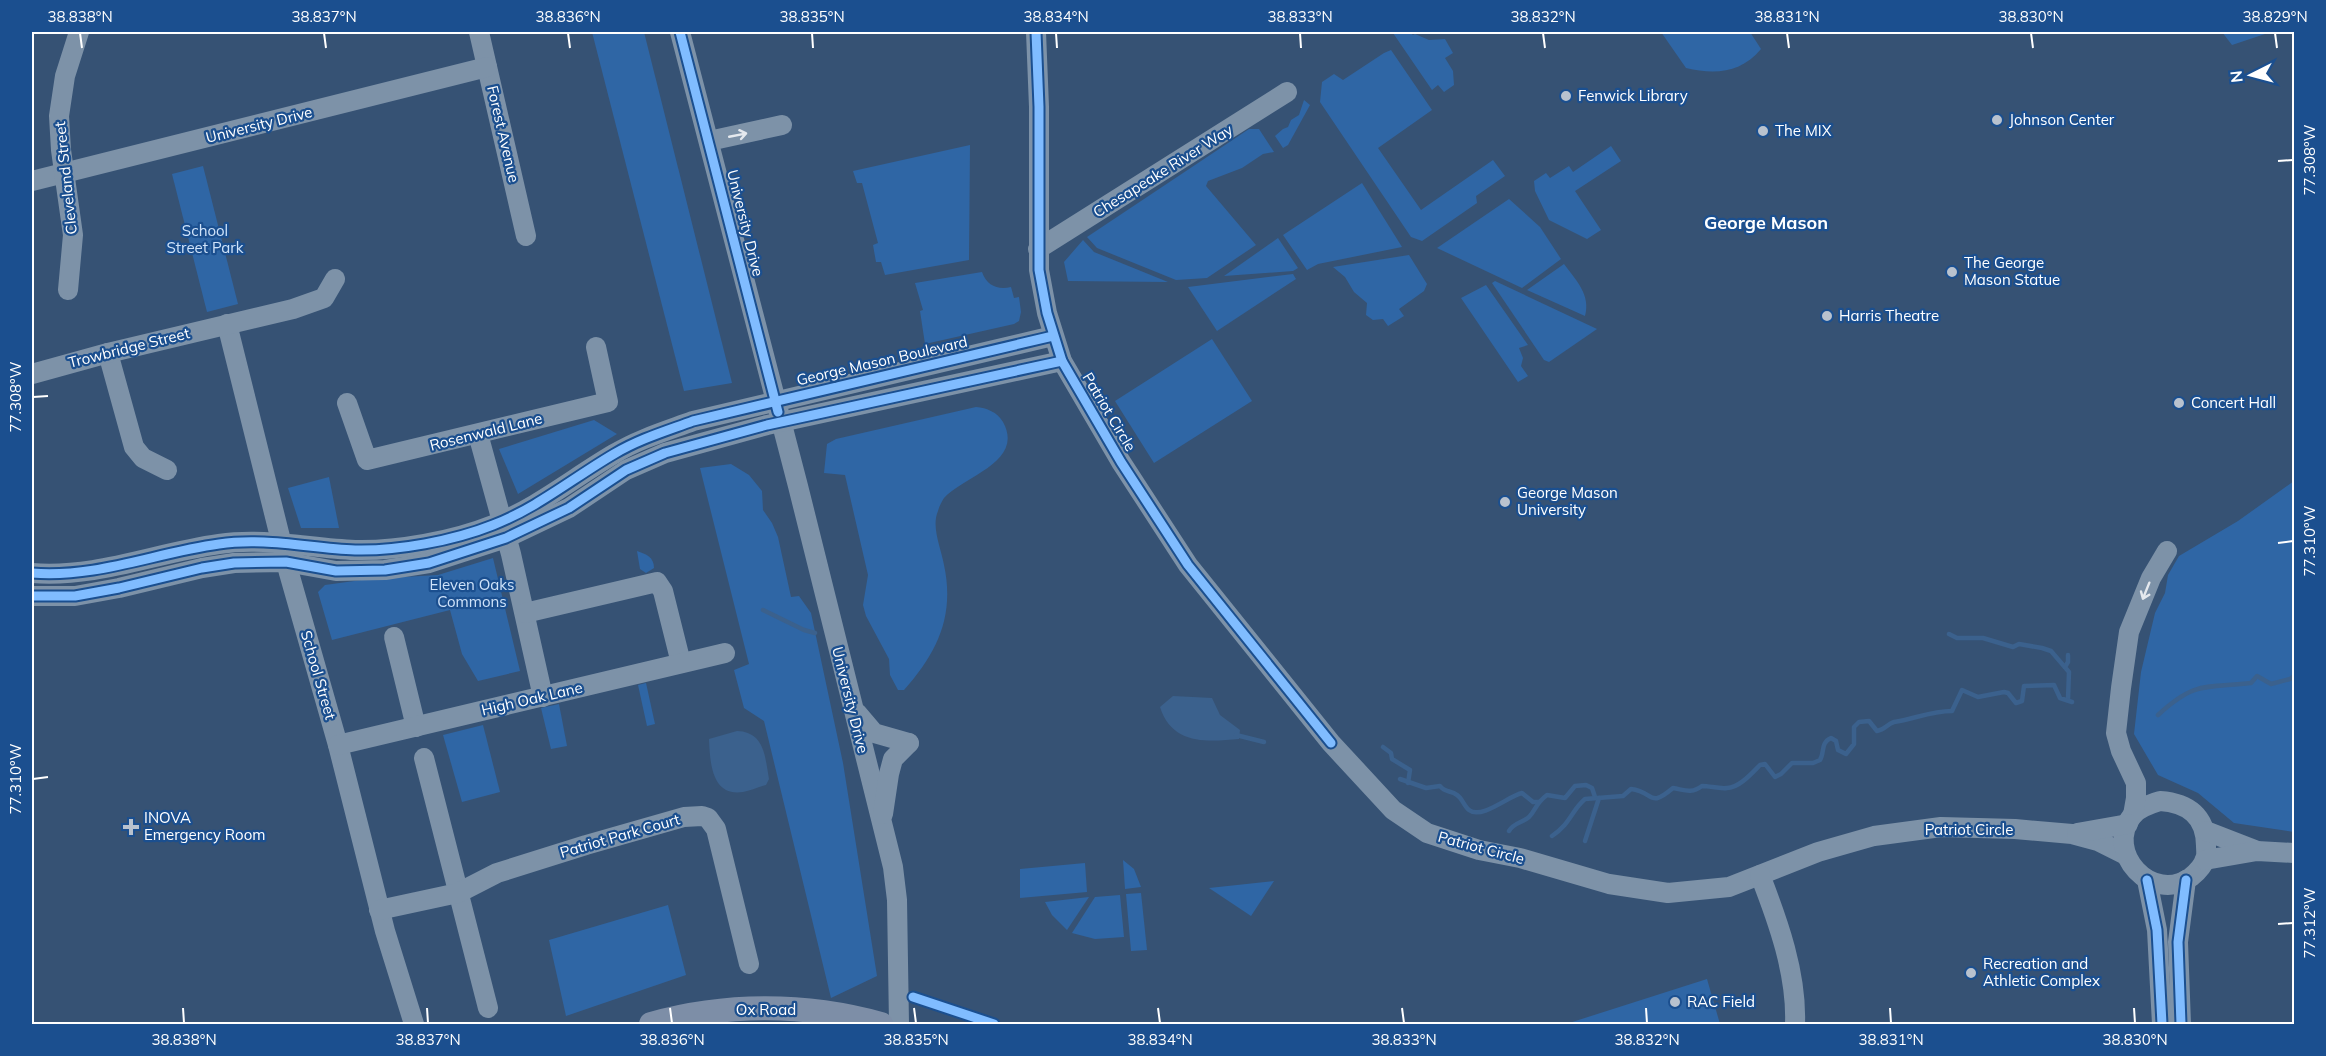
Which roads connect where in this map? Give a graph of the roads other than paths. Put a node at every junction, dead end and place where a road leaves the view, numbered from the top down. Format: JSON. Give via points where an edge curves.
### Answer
{"nodes":[{"id":1,"x":79,"y":32,"type":"edge"},
{"id":2,"x":479,"y":32,"type":"edge"},
{"id":3,"x":680,"y":32,"type":"edge"},
{"id":4,"x":1036,"y":32,"type":"edge"},
{"id":5,"x":487,"y":67,"type":"junction"},
{"id":6,"x":1287,"y":92,"type":"dead end"},
{"id":7,"x":782,"y":125,"type":"dead end"},
{"id":8,"x":709,"y":141,"type":"junction"},
{"id":9,"x":64,"y":173,"type":"junction"},
{"id":10,"x":32,"y":181,"type":"edge"},
{"id":11,"x":526,"y":236,"type":"dead end"},
{"id":12,"x":1038,"y":249,"type":"junction"},
{"id":13,"x":335,"y":279,"type":"dead end"},
{"id":14,"x":68,"y":290,"type":"dead end"},
{"id":15,"x":227,"y":324,"type":"junction"},
{"id":16,"x":1053,"y":336,"type":"junction"},
{"id":17,"x":596,"y":347,"type":"dead end"},
{"id":18,"x":108,"y":353,"type":"junction"},
{"id":19,"x":1062,"y":361,"type":"junction"},
{"id":20,"x":32,"y":375,"type":"edge"},
{"id":21,"x":775,"y":402,"type":"junction"},
{"id":22,"x":347,"y":403,"type":"dead end"},
{"id":23,"x":780,"y":422,"type":"junction"},
{"id":24,"x":478,"y":434,"type":"junction"},
{"id":25,"x":167,"y":470,"type":"dead end"},
{"id":26,"x":504,"y":530,"type":"junction"},
{"id":27,"x":2167,"y":551,"type":"dead end"},
{"id":28,"x":284,"y":553,"type":"junction"},
{"id":29,"x":32,"y":573,"type":"edge"},
{"id":30,"x":32,"y":596,"type":"edge"},
{"id":31,"x":525,"y":613,"type":"junction"},
{"id":32,"x":394,"y":637,"type":"dead end"},
{"id":33,"x":725,"y":653,"type":"dead end"},
{"id":34,"x":681,"y":663,"type":"junction"},
{"id":35,"x":543,"y":697,"type":"junction"},
{"id":36,"x":852,"y":707,"type":"junction"},
{"id":37,"x":416,"y":727,"type":"junction"},
{"id":38,"x":338,"y":746,"type":"junction"},
{"id":39,"x":424,"y":758,"type":"dead end"},
{"id":40,"x":2132,"y":775,"type":"junction"},
{"id":41,"x":2160,"y":801,"type":"junction"},
{"id":42,"x":2130,"y":820,"type":"junction"},
{"id":43,"x":882,"y":823,"type":"junction"},
{"id":44,"x":2206,"y":831,"type":"junction"},
{"id":45,"x":2072,"y":834,"type":"junction"},
{"id":46,"x":2257,"y":851,"type":"junction"},
{"id":47,"x":2295,"y":853,"type":"edge"},
{"id":48,"x":2126,"y":855,"type":"junction"},
{"id":49,"x":2205,"y":860,"type":"junction"},
{"id":50,"x":1760,"y":875,"type":"junction"},
{"id":51,"x":2147,"y":880,"type":"junction"},
{"id":52,"x":2186,"y":880,"type":"junction"},
{"id":53,"x":458,"y":893,"type":"junction"},
{"id":54,"x":381,"y":916,"type":"junction"},
{"id":55,"x":749,"y":964,"type":"dead end"},
{"id":56,"x":488,"y":1008,"type":"dead end"},
{"id":57,"x":414,"y":1024,"type":"edge"},
{"id":58,"x":651,"y":1024,"type":"edge"},
{"id":59,"x":880,"y":1024,"type":"edge"},
{"id":60,"x":899,"y":1024,"type":"edge"},
{"id":61,"x":1795,"y":1024,"type":"edge"},
{"id":62,"x":2162,"y":1024,"type":"edge"},
{"id":63,"x":2181,"y":1024,"type":"edge"}],
"edges":[{"from":1,"to":9,"type":"street","name":"Cleveland Street","via":[[60,101]]},
{"from":2,"to":5,"type":"street","name":"Forest Avenue"},
{"from":3,"to":8,"type":"street","name":"University Drive"},
{"from":4,"to":12,"type":"street","name":"Patriot Circle"},
{"from":5,"to":9,"type":"street","name":"University Drive"},
{"from":5,"to":11,"type":"street","name":"Forest Avenue"},
{"from":6,"to":12,"type":"street","name":"Chesapeake River Way"},
{"from":8,"to":7,"type":"street","one_way":true},
{"from":8,"to":21,"type":"street","name":"University Drive"},
{"from":9,"to":10,"type":"street","name":"University Drive"},
{"from":9,"to":14,"type":"street","name":"Cleveland Street","via":[[73,235]]},
{"from":12,"to":16,"type":"street","name":"Patriot Circle"},
{"from":13,"to":15,"type":"street","name":"Trowbridge Street","via":[[324,298]]},
{"from":15,"to":18,"type":"street","name":"Trowbridge Street"},
{"from":15,"to":28,"type":"street","name":"School Street"},
{"from":16,"to":19,"type":"street","name":"Patriot Circle"},
{"from":16,"to":21,"type":"street","name":"George Mason Boulevard"},
{"from":17,"to":24,"type":"street","name":"Rosenwald Lane","via":[[608,402]]},
{"from":18,"to":20,"type":"street","name":"Trowbridge Street"},
{"from":18,"to":25,"type":"street","via":[[134,447],[143,458]]},
{"from":19,"to":23,"type":"street","name":"George Mason Boulevard"},
{"from":19,"to":50,"type":"street","name":"Patriot Circle","via":[[1188,565],[1331,743],[1393,810],[1427,833],[1479,850],[1641,891],[1714,890]]},
{"from":21,"to":23,"type":"street","name":"University Drive"},
{"from":21,"to":26,"type":"street","name":"George Mason Boulevard","via":[[693,421],[615,453]]},
{"from":22,"to":24,"type":"street","name":"Rosenwald Lane","via":[[367,460]]},
{"from":23,"to":26,"type":"street","name":"George Mason Boulevard","via":[[665,453],[626,470],[569,508]]},
{"from":23,"to":36,"type":"street","name":"University Drive"},
{"from":24,"to":26,"type":"street"},
{"from":26,"to":28,"type":"street","name":"George Mason Boulevard","via":[[429,563],[385,570],[336,571]]},
{"from":26,"to":31,"type":"street"},
{"from":27,"to":40,"type":"street","one_way":true,"via":[[2151,578],[2129,632],[2116,733]]},
{"from":28,"to":29,"type":"street","name":"George Mason Boulevard","via":[[220,543],[105,570]]},
{"from":28,"to":30,"type":"street","name":"George Mason Boulevard","via":[[75,596]]},
{"from":28,"to":38,"type":"street","name":"School Street"},
{"from":31,"to":34,"type":"street","via":[[657,582],[663,591]]},
{"from":31,"to":35,"type":"street"},
{"from":32,"to":37,"type":"street"},
{"from":33,"to":34,"type":"street","name":"High Oak Lane"},
{"from":34,"to":35,"type":"street","name":"High Oak Lane"},
{"from":35,"to":37,"type":"street","name":"High Oak Lane"},
{"from":36,"to":43,"type":"street","name":"University Drive"},
{"from":36,"to":43,"type":"street","via":[[874,733],[909,743],[893,759]]},
{"from":37,"to":38,"type":"street","name":"High Oak Lane"},
{"from":38,"to":54,"type":"street","name":"School Street"},
{"from":39,"to":53,"type":"street"},
{"from":40,"to":41,"type":"street","via":[[2146,793]]},
{"from":40,"to":42,"type":"street","via":[[2136,798]]},
{"from":41,"to":42,"type":"street","via":[[2145,806]]},
{"from":41,"to":44,"type":"street","via":[[2188,809]]},
{"from":42,"to":45,"type":"street"},
{"from":42,"to":48,"type":"street","via":[[2124,838]]},
{"from":43,"to":60,"type":"street","name":"University Drive","via":[[897,900]]},
{"from":44,"to":46,"type":"street"},
{"from":44,"to":49,"type":"street"},
{"from":45,"to":48,"type":"street","name":"Patriot Circle"},
{"from":45,"to":50,"type":"street","name":"Patriot Circle","via":[[1941,827],[1908,831],[1829,849]]},
{"from":46,"to":47,"type":"street"},
{"from":46,"to":49,"type":"street"},
{"from":48,"to":51,"type":"street","name":"Patriot Circle","via":[[2136,872]]},
{"from":49,"to":52,"type":"street"},
{"from":50,"to":61,"type":"street","via":[[1789,965]]},
{"from":51,"to":52,"type":"street","via":[[2160,884]]},
{"from":51,"to":62,"type":"street","via":[[2157,930]]},
{"from":52,"to":63,"type":"street","via":[[2178,942]]},
{"from":53,"to":54,"type":"street","name":"Patriot Park Court","via":[[451,907]]},
{"from":53,"to":55,"type":"street","name":"Patriot Park Court","via":[[497,873],[684,817],[702,816],[716,829]]},
{"from":53,"to":56,"type":"street"},
{"from":54,"to":57,"type":"street","name":"School Street"},
{"from":58,"to":59,"type":"main road","name":"Ox Road","via":[[736,1009],[775,1009],[811,1011]]}]}
